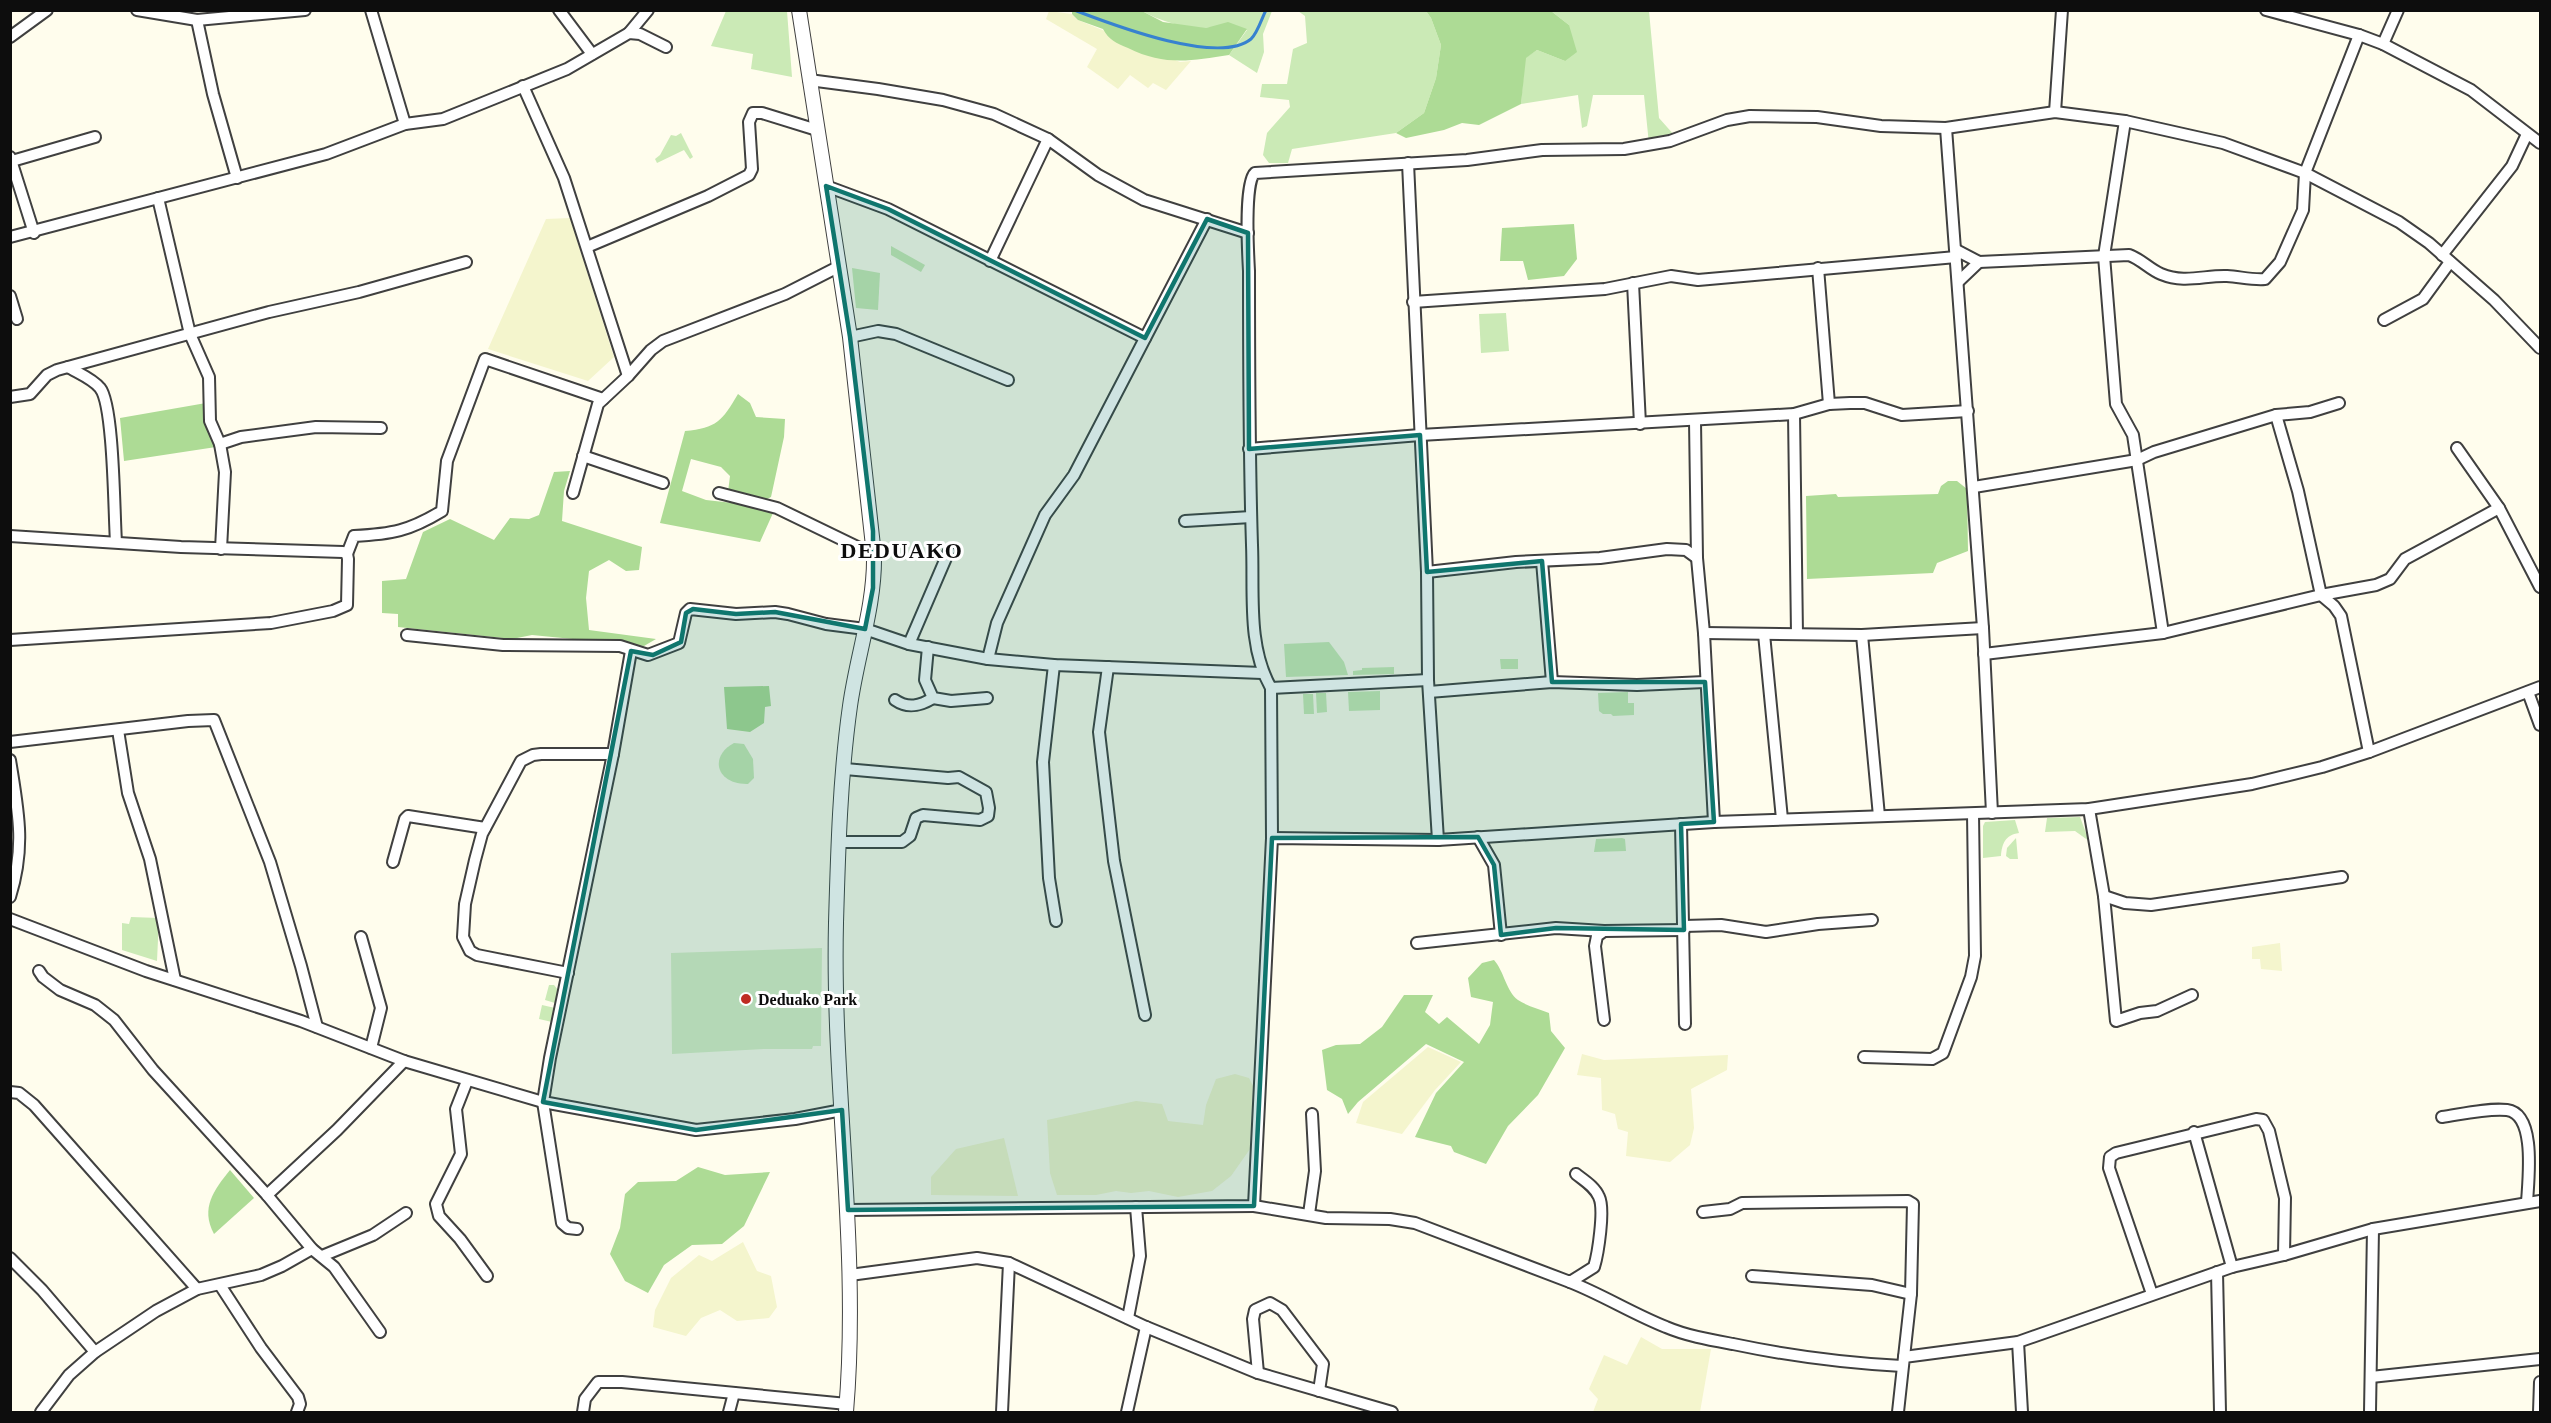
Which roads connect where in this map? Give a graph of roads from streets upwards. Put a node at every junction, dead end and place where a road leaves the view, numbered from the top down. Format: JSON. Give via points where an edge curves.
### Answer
{"nodes":[{"id":1,"x":47,"y":10,"type":"edge"},
{"id":2,"x":137,"y":10,"type":"edge"},
{"id":3,"x":305,"y":10,"type":"edge"},
{"id":4,"x":371,"y":10,"type":"edge"},
{"id":5,"x":559,"y":10,"type":"edge"},
{"id":6,"x":648,"y":10,"type":"edge"},
{"id":7,"x":799,"y":10,"type":"edge"},
{"id":8,"x":2062,"y":10,"type":"edge"},
{"id":9,"x":2266,"y":10,"type":"edge"},
{"id":10,"x":2398,"y":10,"type":"edge"},
{"id":11,"x":294,"y":11,"type":"edge"},
{"id":12,"x":243,"y":13,"type":"edge"},
{"id":13,"x":197,"y":20,"type":"junction"},
{"id":14,"x":628,"y":33,"type":"junction"},
{"id":15,"x":2359,"y":34,"type":"junction"},
{"id":16,"x":10,"y":37,"type":"edge"},
{"id":17,"x":2384,"y":44,"type":"junction"},
{"id":18,"x":666,"y":47,"type":"dead end"},
{"id":19,"x":592,"y":54,"type":"junction"},
{"id":20,"x":809,"y":80,"type":"junction"},
{"id":21,"x":523,"y":86,"type":"junction"},
{"id":22,"x":2055,"y":112,"type":"junction"},
{"id":23,"x":2125,"y":121,"type":"junction"},
{"id":24,"x":405,"y":124,"type":"junction"},
{"id":25,"x":1946,"y":128,"type":"junction"},
{"id":26,"x":817,"y":130,"type":"junction"},
{"id":27,"x":2527,"y":134,"type":"junction"},
{"id":28,"x":95,"y":136,"type":"dead end"},
{"id":29,"x":1048,"y":139,"type":"junction"},
{"id":30,"x":2541,"y":144,"type":"edge"},
{"id":31,"x":11,"y":159,"type":"edge"},
{"id":32,"x":1408,"y":163,"type":"junction"},
{"id":33,"x":2305,"y":173,"type":"junction"},
{"id":34,"x":237,"y":178,"type":"junction"},
{"id":35,"x":826,"y":186,"type":"junction"},
{"id":36,"x":158,"y":198,"type":"junction"},
{"id":37,"x":1207,"y":219,"type":"junction"},
{"id":38,"x":34,"y":233,"type":"junction"},
{"id":39,"x":1248,"y":233,"type":"junction"},
{"id":40,"x":10,"y":237,"type":"edge"},
{"id":41,"x":587,"y":247,"type":"junction"},
{"id":42,"x":1956,"y":253,"type":"junction"},
{"id":43,"x":2104,"y":256,"type":"junction"},
{"id":44,"x":2446,"y":258,"type":"junction"},
{"id":45,"x":990,"y":261,"type":"junction"},
{"id":46,"x":466,"y":262,"type":"dead end"},
{"id":47,"x":1979,"y":262,"type":"junction"},
{"id":48,"x":838,"y":267,"type":"junction"},
{"id":49,"x":1818,"y":268,"type":"junction"},
{"id":50,"x":1958,"y":282,"type":"junction"},
{"id":51,"x":1633,"y":283,"type":"junction"},
{"id":52,"x":10,"y":296,"type":"edge"},
{"id":53,"x":1413,"y":302,"type":"junction"},
{"id":54,"x":17,"y":319,"type":"dead end"},
{"id":55,"x":2384,"y":320,"type":"dead end"},
{"id":56,"x":190,"y":334,"type":"junction"},
{"id":57,"x":850,"y":337,"type":"junction"},
{"id":58,"x":1146,"y":338,"type":"junction"},
{"id":59,"x":2541,"y":348,"type":"edge"},
{"id":60,"x":68,"y":367,"type":"junction"},
{"id":61,"x":628,"y":376,"type":"junction"},
{"id":62,"x":1008,"y":380,"type":"dead end"},
{"id":63,"x":10,"y":397,"type":"edge"},
{"id":64,"x":603,"y":399,"type":"junction"},
{"id":65,"x":2339,"y":403,"type":"dead end"},
{"id":66,"x":1829,"y":404,"type":"junction"},
{"id":67,"x":1968,"y":411,"type":"junction"},
{"id":68,"x":1794,"y":414,"type":"junction"},
{"id":69,"x":2276,"y":415,"type":"junction"},
{"id":70,"x":1695,"y":421,"type":"junction"},
{"id":71,"x":1640,"y":424,"type":"junction"},
{"id":72,"x":381,"y":428,"type":"dead end"},
{"id":73,"x":1420,"y":435,"type":"junction"},
{"id":74,"x":220,"y":444,"type":"junction"},
{"id":75,"x":2457,"y":448,"type":"dead end"},
{"id":76,"x":1249,"y":449,"type":"junction"},
{"id":77,"x":583,"y":456,"type":"junction"},
{"id":78,"x":2137,"y":460,"type":"junction"},
{"id":79,"x":663,"y":483,"type":"dead end"},
{"id":80,"x":1974,"y":487,"type":"junction"},
{"id":81,"x":720,"y":493,"type":"dead end"},
{"id":82,"x":573,"y":494,"type":"dead end"},
{"id":83,"x":2499,"y":508,"type":"junction"},
{"id":84,"x":1251,"y":517,"type":"junction"},
{"id":85,"x":1185,"y":521,"type":"dead end"},
{"id":86,"x":10,"y":536,"type":"edge"},
{"id":87,"x":116,"y":542,"type":"junction"},
{"id":88,"x":221,"y":549,"type":"junction"},
{"id":89,"x":949,"y":552,"type":"dead end"},
{"id":90,"x":347,"y":554,"type":"junction"},
{"id":91,"x":874,"y":555,"type":"junction"},
{"id":92,"x":1697,"y":558,"type":"junction"},
{"id":93,"x":1542,"y":561,"type":"junction"},
{"id":94,"x":1427,"y":572,"type":"junction"},
{"id":95,"x":2541,"y":587,"type":"edge"},
{"id":96,"x":2321,"y":595,"type":"junction"},
{"id":97,"x":1983,"y":628,"type":"junction"},
{"id":98,"x":865,"y":629,"type":"junction"},
{"id":99,"x":1704,"y":633,"type":"junction"},
{"id":100,"x":2163,"y":633,"type":"junction"},
{"id":101,"x":1764,"y":634,"type":"junction"},
{"id":102,"x":1797,"y":634,"type":"junction"},
{"id":103,"x":407,"y":635,"type":"dead end"},
{"id":104,"x":1862,"y":635,"type":"junction"},
{"id":105,"x":10,"y":640,"type":"edge"},
{"id":106,"x":909,"y":644,"type":"junction"},
{"id":107,"x":928,"y":648,"type":"junction"},
{"id":108,"x":631,"y":651,"type":"junction"},
{"id":109,"x":1984,"y":654,"type":"junction"},
{"id":110,"x":988,"y":658,"type":"junction"},
{"id":111,"x":1054,"y":665,"type":"junction"},
{"id":112,"x":1108,"y":667,"type":"junction"},
{"id":113,"x":1262,"y":673,"type":"junction"},
{"id":114,"x":1428,"y":680,"type":"junction"},
{"id":115,"x":1552,"y":682,"type":"junction"},
{"id":116,"x":1705,"y":682,"type":"junction"},
{"id":117,"x":2541,"y":687,"type":"edge"},
{"id":118,"x":1271,"y":688,"type":"junction"},
{"id":119,"x":1429,"y":692,"type":"junction"},
{"id":120,"x":2528,"y":692,"type":"junction"},
{"id":121,"x":933,"y":698,"type":"junction"},
{"id":122,"x":987,"y":698,"type":"dead end"},
{"id":123,"x":895,"y":700,"type":"dead end"},
{"id":124,"x":2541,"y":725,"type":"edge"},
{"id":125,"x":117,"y":730,"type":"junction"},
{"id":126,"x":10,"y":742,"type":"edge"},
{"id":127,"x":2369,"y":752,"type":"junction"},
{"id":128,"x":613,"y":754,"type":"junction"},
{"id":129,"x":10,"y":760,"type":"edge"},
{"id":130,"x":845,"y":769,"type":"junction"},
{"id":131,"x":2089,"y":809,"type":"junction"},
{"id":132,"x":1992,"y":813,"type":"junction"},
{"id":133,"x":1973,"y":814,"type":"junction"},
{"id":134,"x":1879,"y":816,"type":"junction"},
{"id":135,"x":1782,"y":819,"type":"junction"},
{"id":136,"x":1714,"y":822,"type":"junction"},
{"id":137,"x":1681,"y":824,"type":"junction"},
{"id":138,"x":485,"y":828,"type":"junction"},
{"id":139,"x":1478,"y":837,"type":"junction"},
{"id":140,"x":1272,"y":838,"type":"junction"},
{"id":141,"x":1438,"y":840,"type":"junction"},
{"id":142,"x":839,"y":842,"type":"junction"},
{"id":143,"x":393,"y":862,"type":"dead end"},
{"id":144,"x":2342,"y":877,"type":"dead end"},
{"id":145,"x":2104,"y":896,"type":"junction"},
{"id":146,"x":10,"y":897,"type":"edge"},
{"id":147,"x":10,"y":919,"type":"edge"},
{"id":148,"x":1872,"y":920,"type":"dead end"},
{"id":149,"x":1056,"y":921,"type":"dead end"},
{"id":150,"x":1684,"y":928,"type":"junction"},
{"id":151,"x":1605,"y":931,"type":"junction"},
{"id":152,"x":1501,"y":935,"type":"junction"},
{"id":153,"x":361,"y":937,"type":"dead end"},
{"id":154,"x":1417,"y":943,"type":"dead end"},
{"id":155,"x":39,"y":971,"type":"dead end"},
{"id":156,"x":568,"y":973,"type":"junction"},
{"id":157,"x":175,"y":980,"type":"junction"},
{"id":158,"x":2192,"y":995,"type":"dead end"},
{"id":159,"x":1145,"y":1015,"type":"dead end"},
{"id":160,"x":1604,"y":1020,"type":"dead end"},
{"id":161,"x":1685,"y":1024,"type":"dead end"},
{"id":162,"x":317,"y":1027,"type":"junction"},
{"id":163,"x":370,"y":1048,"type":"junction"},
{"id":164,"x":1864,"y":1057,"type":"dead end"},
{"id":165,"x":404,"y":1061,"type":"junction"},
{"id":166,"x":467,"y":1081,"type":"junction"},
{"id":167,"x":10,"y":1092,"type":"edge"},
{"id":168,"x":543,"y":1102,"type":"junction"},
{"id":169,"x":842,"y":1110,"type":"junction"},
{"id":170,"x":1312,"y":1114,"type":"dead end"},
{"id":171,"x":2442,"y":1117,"type":"dead end"},
{"id":172,"x":2194,"y":1132,"type":"junction"},
{"id":173,"x":1576,"y":1174,"type":"dead end"},
{"id":174,"x":267,"y":1195,"type":"junction"},
{"id":175,"x":2541,"y":1201,"type":"edge"},
{"id":176,"x":2528,"y":1203,"type":"junction"},
{"id":177,"x":1254,"y":1206,"type":"junction"},
{"id":178,"x":1136,"y":1207,"type":"junction"},
{"id":179,"x":848,"y":1210,"type":"junction"},
{"id":180,"x":1703,"y":1212,"type":"dead end"},
{"id":181,"x":406,"y":1214,"type":"dead end"},
{"id":182,"x":1309,"y":1214,"type":"junction"},
{"id":183,"x":577,"y":1229,"type":"dead end"},
{"id":184,"x":2373,"y":1229,"type":"junction"},
{"id":185,"x":312,"y":1249,"type":"junction"},
{"id":186,"x":2284,"y":1255,"type":"junction"},
{"id":187,"x":322,"y":1256,"type":"junction"},
{"id":188,"x":10,"y":1258,"type":"edge"},
{"id":189,"x":1009,"y":1263,"type":"junction"},
{"id":190,"x":2232,"y":1267,"type":"junction"},
{"id":191,"x":2217,"y":1272,"type":"junction"},
{"id":192,"x":850,"y":1275,"type":"junction"},
{"id":193,"x":487,"y":1276,"type":"dead end"},
{"id":194,"x":1752,"y":1276,"type":"dead end"},
{"id":195,"x":1570,"y":1282,"type":"junction"},
{"id":196,"x":220,"y":1285,"type":"junction"},
{"id":197,"x":197,"y":1289,"type":"junction"},
{"id":198,"x":1911,"y":1294,"type":"junction"},
{"id":199,"x":2152,"y":1294,"type":"junction"},
{"id":200,"x":1128,"y":1318,"type":"junction"},
{"id":201,"x":1146,"y":1327,"type":"junction"},
{"id":202,"x":380,"y":1332,"type":"dead end"},
{"id":203,"x":2018,"y":1342,"type":"junction"},
{"id":204,"x":94,"y":1352,"type":"junction"},
{"id":205,"x":2541,"y":1359,"type":"edge"},
{"id":206,"x":1903,"y":1362,"type":"junction"},
{"id":207,"x":1258,"y":1373,"type":"junction"},
{"id":208,"x":2371,"y":1377,"type":"junction"},
{"id":209,"x":2541,"y":1382,"type":"edge"},
{"id":210,"x":1319,"y":1390,"type":"junction"},
{"id":211,"x":734,"y":1393,"type":"junction"},
{"id":212,"x":847,"y":1408,"type":"edge"},
{"id":213,"x":1130,"y":1412,"type":"edge"},
{"id":214,"x":41,"y":1413,"type":"edge"},
{"id":215,"x":297,"y":1413,"type":"edge"},
{"id":216,"x":583,"y":1413,"type":"edge"},
{"id":217,"x":729,"y":1413,"type":"edge"},
{"id":218,"x":1002,"y":1413,"type":"edge"},
{"id":219,"x":1392,"y":1413,"type":"edge"},
{"id":220,"x":1898,"y":1413,"type":"edge"},
{"id":221,"x":2022,"y":1413,"type":"edge"},
{"id":222,"x":2220,"y":1413,"type":"edge"},
{"id":223,"x":2370,"y":1413,"type":"edge"},
{"id":224,"x":2539,"y":1413,"type":"edge"}],
"edges":[{"from":1,"to":16,"type":"street"},
{"from":2,"to":13,"type":"street"},
{"from":3,"to":11,"type":"street"},
{"from":4,"to":24,"type":"street"},
{"from":5,"to":19,"type":"street"},
{"from":6,"to":14,"type":"street"},
{"from":7,"to":20,"type":"street"},
{"from":8,"to":22,"type":"street"},
{"from":9,"to":15,"type":"street"},
{"from":10,"to":17,"type":"street"},
{"from":11,"to":12,"type":"street"},
{"from":12,"to":13,"type":"street"},
{"from":13,"to":34,"type":"street"},
{"from":14,"to":18,"type":"street","via":[[640,34]]},
{"from":14,"to":19,"type":"street"},
{"from":15,"to":17,"type":"street"},
{"from":15,"to":33,"type":"street"},
{"from":17,"to":27,"type":"street","via":[[2471,90]]},
{"from":19,"to":21,"type":"street","via":[[567,69]]},
{"from":20,"to":26,"type":"street"},
{"from":20,"to":29,"type":"street","via":[[943,100],[994,114]]},
{"from":21,"to":24,"type":"street","via":[[443,119]]},
{"from":21,"to":41,"type":"street","via":[[564,178]]},
{"from":22,"to":23,"type":"street"},
{"from":22,"to":25,"type":"street"},
{"from":23,"to":33,"type":"street","via":[[2223,143]]},
{"from":23,"to":43,"type":"street"},
{"from":24,"to":34,"type":"street","via":[[326,154]]},
{"from":25,"to":32,"type":"street","via":[[1881,126],[1816,117],[1750,116],[1646,146],[1542,150]]},
{"from":25,"to":42,"type":"street"},
{"from":26,"to":35,"type":"street"},
{"from":26,"to":41,"type":"street","via":[[762,112],[753,113],[749,122],[749,175]]},
{"from":27,"to":30,"type":"street"},
{"from":27,"to":44,"type":"street","via":[[2512,166]]},
{"from":28,"to":31,"type":"street"},
{"from":29,"to":37,"type":"street","via":[[1098,175],[1144,200]]},
{"from":29,"to":45,"type":"street"},
{"from":31,"to":38,"type":"street"},
{"from":32,"to":39,"type":"street","via":[[1256,172],[1250,182]]},
{"from":32,"to":53,"type":"street"},
{"from":33,"to":43,"type":"street","via":[[2303,210],[2280,262],[2265,279],[2226,276],[2194,280],[2161,274],[2136,257]]},
{"from":33,"to":44,"type":"street","via":[[2399,222]]},
{"from":34,"to":36,"type":"street"},
{"from":35,"to":45,"type":"street","via":[[873,202]]},
{"from":35,"to":48,"type":"street"},
{"from":36,"to":38,"type":"street"},
{"from":36,"to":56,"type":"street"},
{"from":37,"to":39,"type":"street"},
{"from":37,"to":58,"type":"street"},
{"from":38,"to":40,"type":"street"},
{"from":39,"to":76,"type":"street"},
{"from":41,"to":61,"type":"street"},
{"from":42,"to":47,"type":"street"},
{"from":42,"to":49,"type":"street"},
{"from":42,"to":50,"type":"street"},
{"from":43,"to":47,"type":"street"},
{"from":43,"to":78,"type":"street","via":[[2116,404],[2133,435]]},
{"from":44,"to":55,"type":"street","via":[[2423,299]]},
{"from":44,"to":59,"type":"street"},
{"from":45,"to":58,"type":"street"},
{"from":46,"to":56,"type":"street"},
{"from":47,"to":50,"type":"street"},
{"from":48,"to":57,"type":"street"},
{"from":48,"to":61,"type":"street","via":[[785,294],[663,341]]},
{"from":49,"to":51,"type":"street","via":[[1698,280],[1671,276]]},
{"from":49,"to":66,"type":"street"},
{"from":50,"to":67,"type":"street"},
{"from":51,"to":53,"type":"street","via":[[1605,289]]},
{"from":51,"to":71,"type":"street"},
{"from":52,"to":54,"type":"street"},
{"from":53,"to":73,"type":"street"},
{"from":56,"to":60,"type":"street"},
{"from":56,"to":74,"type":"street","via":[[209,377],[210,421]]},
{"from":57,"to":62,"type":"street","via":[[878,331],[896,334]]},
{"from":57,"to":91,"type":"street"},
{"from":58,"to":110,"type":"street","via":[[1074,475],[1045,515],[997,623]]},
{"from":60,"to":63,"type":"street","via":[[47,375],[30,394]]},
{"from":60,"to":87,"type":"street","via":[[100,388],[105,398]]},
{"from":61,"to":64,"type":"street"},
{"from":64,"to":77,"type":"street","via":[[596,408]]},
{"from":64,"to":90,"type":"street","via":[[485,359],[447,461],[442,511],[418,526],[393,533],[354,536]]},
{"from":65,"to":69,"type":"street","via":[[2310,412]]},
{"from":66,"to":67,"type":"street","via":[[1865,403],[1902,416]]},
{"from":66,"to":68,"type":"street"},
{"from":67,"to":80,"type":"street"},
{"from":68,"to":70,"type":"street"},
{"from":68,"to":102,"type":"street"},
{"from":69,"to":78,"type":"street"},
{"from":69,"to":96,"type":"street"},
{"from":70,"to":71,"type":"street"},
{"from":70,"to":92,"type":"street"},
{"from":71,"to":73,"type":"street"},
{"from":72,"to":74,"type":"street","via":[[316,427],[241,436]]},
{"from":73,"to":76,"type":"street"},
{"from":73,"to":94,"type":"street"},
{"from":74,"to":88,"type":"street","via":[[225,472]]},
{"from":75,"to":83,"type":"street"},
{"from":76,"to":84,"type":"street"},
{"from":77,"to":79,"type":"street"},
{"from":77,"to":82,"type":"street"},
{"from":78,"to":80,"type":"street"},
{"from":78,"to":100,"type":"street"},
{"from":80,"to":97,"type":"street"},
{"from":81,"to":91,"type":"street","via":[[777,508]]},
{"from":83,"to":95,"type":"street"},
{"from":83,"to":96,"type":"street","via":[[2405,559],[2390,579]]},
{"from":84,"to":85,"type":"street"},
{"from":84,"to":113,"type":"street","via":[[1255,634]]},
{"from":86,"to":87,"type":"street"},
{"from":87,"to":88,"type":"street"},
{"from":88,"to":90,"type":"street"},
{"from":89,"to":106,"type":"street"},
{"from":90,"to":105,"type":"street","via":[[347,604],[333,611],[271,622]]},
{"from":91,"to":98,"type":"street"},
{"from":92,"to":93,"type":"street","via":[[1686,550],[1667,549]]},
{"from":92,"to":99,"type":"street"},
{"from":93,"to":94,"type":"street"},
{"from":93,"to":115,"type":"street"},
{"from":94,"to":114,"type":"street"},
{"from":96,"to":100,"type":"street"},
{"from":96,"to":127,"type":"street","via":[[2341,616]]},
{"from":97,"to":104,"type":"street"},
{"from":97,"to":109,"type":"street"},
{"from":98,"to":106,"type":"street"},
{"from":98,"to":108,"type":"street","via":[[775,612],[736,614],[693,609],[686,613],[679,643],[653,655]]},
{"from":98,"to":130,"type":"street","via":[[852,691]]},
{"from":99,"to":101,"type":"street"},
{"from":99,"to":116,"type":"street"},
{"from":100,"to":109,"type":"street"},
{"from":101,"to":102,"type":"street"},
{"from":101,"to":135,"type":"street"},
{"from":102,"to":104,"type":"street"},
{"from":103,"to":108,"type":"street","via":[[503,645],[620,646]]},
{"from":104,"to":134,"type":"street"},
{"from":106,"to":107,"type":"street"},
{"from":107,"to":110,"type":"street"},
{"from":107,"to":121,"type":"street","via":[[925,680]]},
{"from":108,"to":128,"type":"street"},
{"from":109,"to":132,"type":"street"},
{"from":110,"to":111,"type":"street"},
{"from":111,"to":112,"type":"street"},
{"from":111,"to":149,"type":"street","via":[[1043,762],[1049,878]]},
{"from":112,"to":113,"type":"street"},
{"from":112,"to":159,"type":"street","via":[[1099,732],[1112,851]]},
{"from":113,"to":118,"type":"street"},
{"from":114,"to":118,"type":"street"},
{"from":114,"to":119,"type":"street"},
{"from":115,"to":116,"type":"street","via":[[1637,686]]},
{"from":115,"to":119,"type":"street"},
{"from":116,"to":136,"type":"street"},
{"from":117,"to":120,"type":"street"},
{"from":118,"to":140,"type":"street"},
{"from":119,"to":141,"type":"street"},
{"from":120,"to":124,"type":"street"},
{"from":120,"to":127,"type":"street"},
{"from":121,"to":122,"type":"street"},
{"from":121,"to":123,"type":"street","via":[[908,706]]},
{"from":125,"to":126,"type":"street"},
{"from":125,"to":157,"type":"street","via":[[128,793],[150,859]]},
{"from":125,"to":162,"type":"street","via":[[211,719],[217,723],[276,881]]},
{"from":127,"to":131,"type":"street","via":[[2252,784]]},
{"from":128,"to":138,"type":"street","via":[[527,757],[515,770]]},
{"from":128,"to":156,"type":"street"},
{"from":129,"to":146,"type":"street","via":[[21,847],[19,871]]},
{"from":130,"to":142,"type":"street"},
{"from":130,"to":142,"type":"street","via":[[959,777],[986,792],[989,808],[988,816],[980,820],[922,815],[916,818],[910,836],[902,842]]},
{"from":131,"to":132,"type":"street"},
{"from":131,"to":145,"type":"street"},
{"from":132,"to":133,"type":"street"},
{"from":133,"to":134,"type":"street"},
{"from":133,"to":164,"type":"street","via":[[1975,956],[1943,1053],[1932,1059]]},
{"from":134,"to":135,"type":"street"},
{"from":135,"to":136,"type":"street"},
{"from":136,"to":137,"type":"street"},
{"from":137,"to":139,"type":"street"},
{"from":137,"to":150,"type":"street"},
{"from":138,"to":143,"type":"street","via":[[408,816]]},
{"from":138,"to":156,"type":"street","via":[[465,904],[463,937],[467,946],[477,955]]},
{"from":139,"to":141,"type":"street"},
{"from":139,"to":152,"type":"street","via":[[1494,865]]},
{"from":140,"to":141,"type":"street"},
{"from":140,"to":177,"type":"street"},
{"from":142,"to":169,"type":"street","via":[[836,961]]},
{"from":144,"to":145,"type":"street","via":[[2151,905]]},
{"from":145,"to":158,"type":"street","via":[[2116,1021],[2167,1008]]},
{"from":147,"to":157,"type":"street"},
{"from":148,"to":150,"type":"street","via":[[1766,932],[1720,925]]},
{"from":150,"to":151,"type":"street"},
{"from":150,"to":161,"type":"street"},
{"from":151,"to":152,"type":"street","via":[[1556,928]]},
{"from":151,"to":160,"type":"street","via":[[1597,936],[1595,946]]},
{"from":152,"to":154,"type":"street"},
{"from":153,"to":163,"type":"street","via":[[381,1008]]},
{"from":155,"to":174,"type":"street","via":[[60,990],[95,1005],[114,1020],[153,1070]]},
{"from":156,"to":168,"type":"street"},
{"from":157,"to":162,"type":"street"},
{"from":162,"to":163,"type":"street"},
{"from":163,"to":165,"type":"street"},
{"from":165,"to":166,"type":"street"},
{"from":165,"to":174,"type":"street"},
{"from":166,"to":168,"type":"street"},
{"from":166,"to":193,"type":"street","via":[[456,1109],[461,1155],[436,1204],[439,1216]]},
{"from":167,"to":197,"type":"street","via":[[19,1093],[34,1105]]},
{"from":168,"to":169,"type":"street","via":[[696,1130]]},
{"from":168,"to":183,"type":"street","via":[[562,1223]]},
{"from":169,"to":179,"type":"street"},
{"from":170,"to":182,"type":"street","via":[[1315,1171]]},
{"from":171,"to":176,"type":"street","via":[[2509,1110],[2520,1116],[2528,1146]]},
{"from":172,"to":186,"type":"street","via":[[2256,1119],[2267,1125],[2287,1210]]},
{"from":172,"to":190,"type":"street"},
{"from":172,"to":199,"type":"street","via":[[2116,1153],[2108,1162]]},
{"from":173,"to":195,"type":"street","via":[[1593,1187],[1600,1199],[1600,1229],[1594,1267]]},
{"from":174,"to":185,"type":"street"},
{"from":175,"to":176,"type":"street"},
{"from":176,"to":184,"type":"street"},
{"from":177,"to":178,"type":"street"},
{"from":177,"to":182,"type":"street"},
{"from":178,"to":179,"type":"street"},
{"from":178,"to":200,"type":"street","via":[[1140,1256]]},
{"from":179,"to":192,"type":"street"},
{"from":180,"to":198,"type":"street","via":[[1730,1209],[1742,1203],[1908,1201],[1914,1210]]},
{"from":181,"to":187,"type":"street","via":[[373,1235]]},
{"from":182,"to":195,"type":"street","via":[[1415,1223]]},
{"from":184,"to":186,"type":"street"},
{"from":184,"to":208,"type":"street"},
{"from":185,"to":187,"type":"street"},
{"from":185,"to":196,"type":"street","via":[[272,1270]]},
{"from":186,"to":190,"type":"street"},
{"from":187,"to":202,"type":"street"},
{"from":188,"to":204,"type":"street"},
{"from":189,"to":192,"type":"street","via":[[977,1258]]},
{"from":189,"to":200,"type":"street"},
{"from":189,"to":218,"type":"street"},
{"from":190,"to":191,"type":"street"},
{"from":191,"to":199,"type":"street"},
{"from":191,"to":222,"type":"street"},
{"from":192,"to":212,"type":"street"},
{"from":194,"to":198,"type":"street","via":[[1872,1284]]},
{"from":195,"to":206,"type":"street","via":[[1667,1328],[1697,1337],[1836,1362]]},
{"from":196,"to":197,"type":"street"},
{"from":196,"to":215,"type":"street","via":[[298,1397]]},
{"from":197,"to":204,"type":"street"},
{"from":198,"to":206,"type":"street"},
{"from":199,"to":203,"type":"street"},
{"from":200,"to":201,"type":"street"},
{"from":201,"to":207,"type":"street"},
{"from":201,"to":213,"type":"street"},
{"from":203,"to":206,"type":"street"},
{"from":203,"to":221,"type":"street"},
{"from":204,"to":214,"type":"street","via":[[69,1375]]},
{"from":205,"to":208,"type":"street"},
{"from":206,"to":220,"type":"street"},
{"from":207,"to":210,"type":"street"},
{"from":207,"to":210,"type":"street","via":[[1253,1319],[1256,1310],[1270,1304],[1282,1310],[1323,1364]]},
{"from":208,"to":223,"type":"street"},
{"from":209,"to":224,"type":"street"},
{"from":210,"to":219,"type":"street"},
{"from":211,"to":212,"type":"street"},
{"from":211,"to":216,"type":"street","via":[[598,1382],[585,1399]]},
{"from":211,"to":217,"type":"street"}]}
